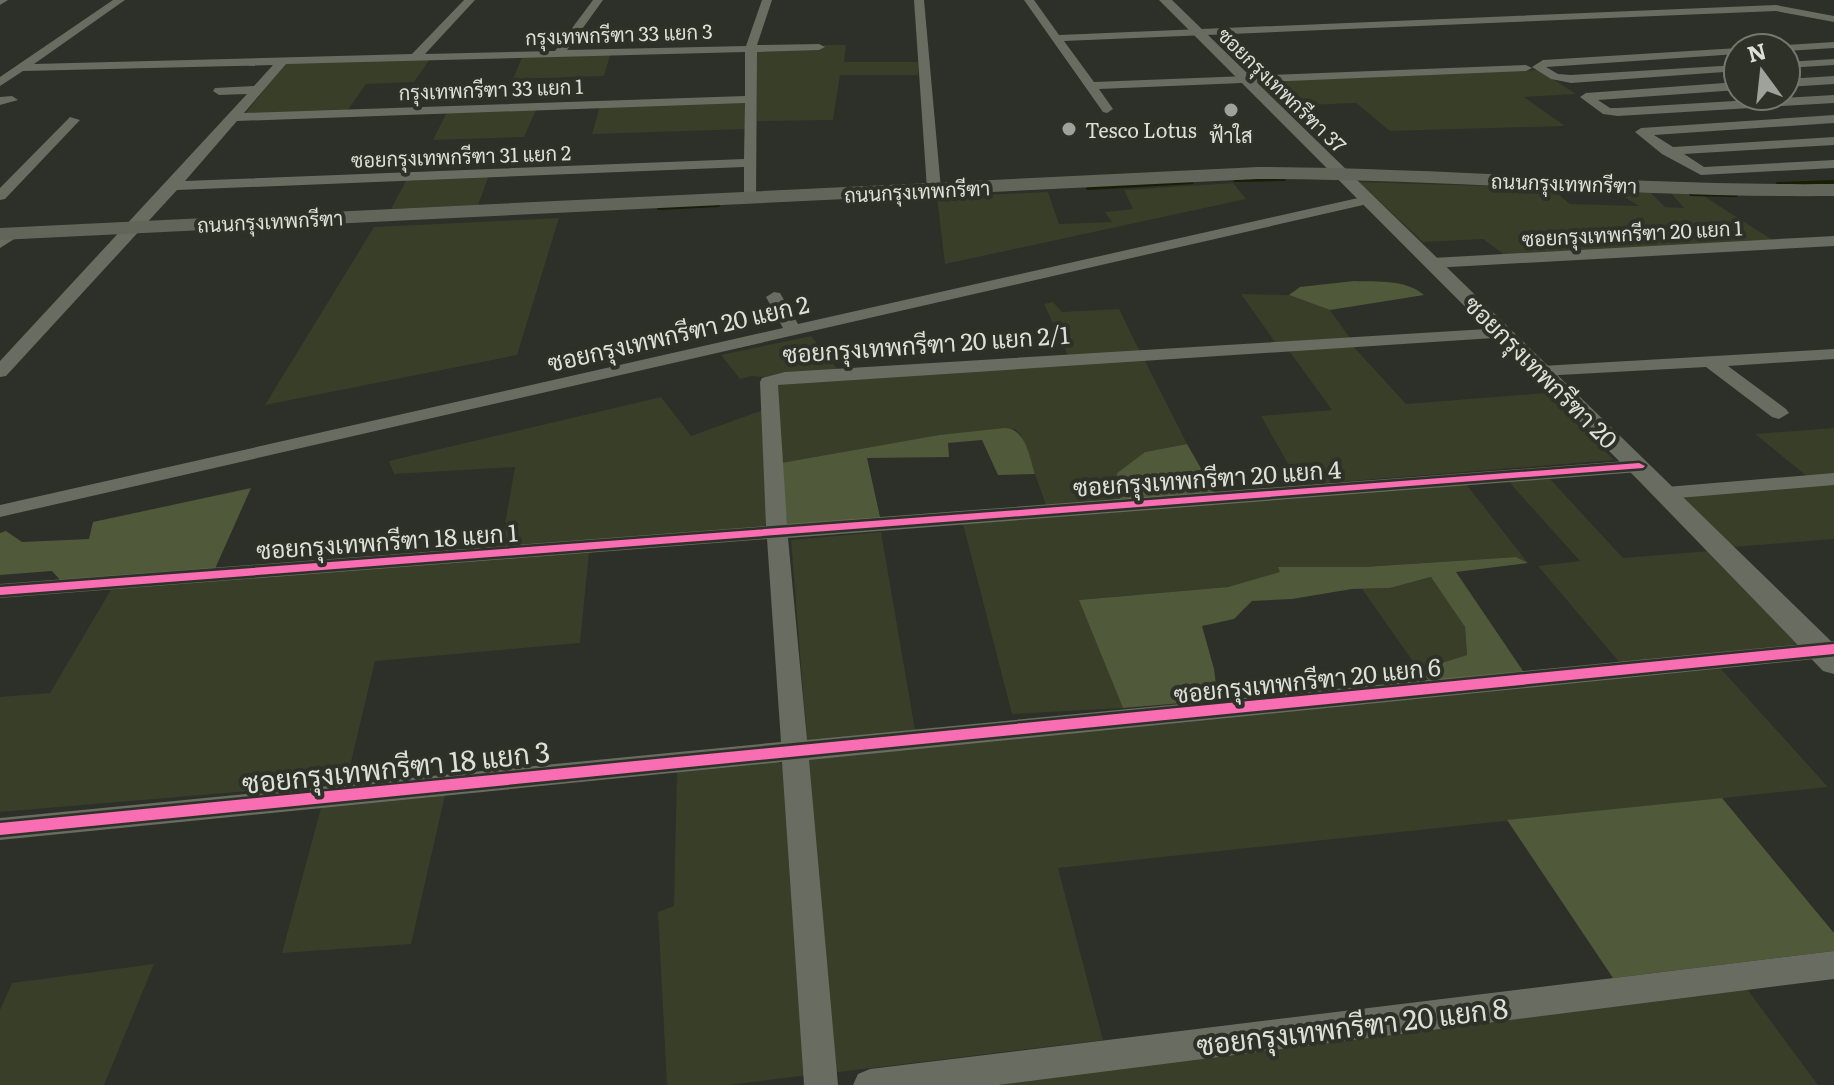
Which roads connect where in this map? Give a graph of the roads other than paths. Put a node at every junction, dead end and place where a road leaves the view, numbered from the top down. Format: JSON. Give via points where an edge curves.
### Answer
{"nodes":[{"id":1,"x":120,"y":0,"type":"edge"},
{"id":2,"x":470,"y":0,"type":"edge"},
{"id":3,"x":598,"y":0,"type":"edge"},
{"id":4,"x":767,"y":0,"type":"edge"},
{"id":5,"x":919,"y":0,"type":"edge"},
{"id":6,"x":1029,"y":0,"type":"edge"},
{"id":7,"x":1165,"y":0,"type":"edge"},
{"id":8,"x":1834,"y":5,"type":"edge"},
{"id":9,"x":1788,"y":9,"type":"junction"},
{"id":10,"x":1834,"y":19,"type":"edge"},
{"id":11,"x":1196,"y":32,"type":"junction"},
{"id":12,"x":1056,"y":38,"type":"junction"},
{"id":13,"x":1834,"y":45,"type":"edge"},
{"id":14,"x":751,"y":47,"type":"junction"},
{"id":15,"x":819,"y":47,"type":"dead end"},
{"id":16,"x":1802,"y":47,"type":"edge"},
{"id":17,"x":560,"y":52,"type":"junction"},
{"id":18,"x":1722,"y":52,"type":"edge"},
{"id":19,"x":416,"y":57,"type":"junction"},
{"id":20,"x":282,"y":62,"type":"junction"},
{"id":21,"x":1834,"y":62,"type":"edge"},
{"id":22,"x":1802,"y":66,"type":"edge"},
{"id":23,"x":22,"y":68,"type":"junction"},
{"id":24,"x":1526,"y":68,"type":"dead end"},
{"id":25,"x":1722,"y":69,"type":"edge"},
{"id":26,"x":1802,"y":76,"type":"edge"},
{"id":27,"x":1834,"y":80,"type":"edge"},
{"id":28,"x":1245,"y":81,"type":"junction"},
{"id":29,"x":1811,"y":81,"type":"junction"},
{"id":30,"x":0,"y":82,"type":"edge"},
{"id":31,"x":1802,"y":82,"type":"edge"},
{"id":32,"x":1091,"y":86,"type":"junction"},
{"id":33,"x":1722,"y":87,"type":"edge"},
{"id":34,"x":256,"y":90,"type":"junction"},
{"id":35,"x":219,"y":91,"type":"dead end"},
{"id":36,"x":751,"y":99,"type":"junction"},
{"id":37,"x":1834,"y":99,"type":"edge"},
{"id":38,"x":1802,"y":101,"type":"edge"},
{"id":39,"x":1722,"y":106,"type":"edge"},
{"id":40,"x":1107,"y":109,"type":"dead end"},
{"id":41,"x":232,"y":117,"type":"junction"},
{"id":42,"x":1834,"y":119,"type":"edge"},
{"id":43,"x":74,"y":120,"type":"dead end"},
{"id":44,"x":1834,"y":141,"type":"edge"},
{"id":45,"x":1667,"y":151,"type":"junction"},
{"id":46,"x":751,"y":163,"type":"junction"},
{"id":47,"x":1834,"y":164,"type":"edge"},
{"id":48,"x":1351,"y":183,"type":"junction"},
{"id":49,"x":173,"y":186,"type":"junction"},
{"id":50,"x":934,"y":189,"type":"junction"},
{"id":51,"x":1834,"y":190,"type":"edge"},
{"id":52,"x":0,"y":196,"type":"edge"},
{"id":53,"x":751,"y":198,"type":"junction"},
{"id":54,"x":130,"y":232,"type":"junction"},
{"id":55,"x":6,"y":238,"type":"edge"},
{"id":56,"x":1834,"y":241,"type":"edge"},
{"id":57,"x":1432,"y":263,"type":"junction"},
{"id":58,"x":774,"y":297,"type":"dead end"},
{"id":59,"x":793,"y":330,"type":"junction"},
{"id":60,"x":1503,"y":333,"type":"junction"},
{"id":61,"x":1834,"y":354,"type":"edge"},
{"id":62,"x":1710,"y":361,"type":"junction"},
{"id":63,"x":1541,"y":371,"type":"junction"},
{"id":64,"x":0,"y":372,"type":"edge"},
{"id":65,"x":1779,"y":413,"type":"dead end"},
{"id":66,"x":1639,"y":466,"type":"junction"},
{"id":67,"x":1834,"y":479,"type":"edge"},
{"id":68,"x":1666,"y":493,"type":"junction"},
{"id":69,"x":0,"y":511,"type":"edge"},
{"id":70,"x":777,"y":532,"type":"junction"},
{"id":71,"x":0,"y":591,"type":"edge"},
{"id":72,"x":1830,"y":654,"type":"edge"},
{"id":73,"x":796,"y":751,"type":"junction"},
{"id":74,"x":0,"y":829,"type":"edge"},
{"id":75,"x":1834,"y":965,"type":"edge"},
{"id":76,"x":821,"y":1085,"type":"edge"},
{"id":77,"x":870,"y":1085,"type":"edge"}],
"edges":[{"from":1,"to":23,"type":"street"},
{"from":2,"to":19,"type":"street"},
{"from":3,"to":17,"type":"street"},
{"from":4,"to":14,"type":"street"},
{"from":5,"to":50,"type":"street"},
{"from":6,"to":12,"type":"street"},
{"from":7,"to":11,"type":"street","name":"ซอยกรุงเทพกรีฑา 37"},
{"from":8,"to":9,"type":"street"},
{"from":9,"to":10,"type":"street"},
{"from":9,"to":11,"type":"street"},
{"from":11,"to":12,"type":"street"},
{"from":11,"to":28,"type":"street","name":"ซอยกรุงเทพกรีฑา 37"},
{"from":12,"to":32,"type":"street"},
{"from":13,"to":16,"type":"street"},
{"from":14,"to":15,"type":"street","name":"กรุงเทพกรีฑา 33 แยก 3"},
{"from":14,"to":17,"type":"street","name":"กรุงเทพกรีฑา 33 แยก 3"},
{"from":14,"to":36,"type":"street"},
{"from":17,"to":19,"type":"street","name":"กรุงเทพกรีฑา 33 แยก 3"},
{"from":18,"to":25,"type":"street","via":[[1538,67],[1571,79]]},
{"from":19,"to":20,"type":"street","name":"กรุงเทพกรีฑา 33 แยก 3"},
{"from":20,"to":23,"type":"street","name":"กรุงเทพกรีฑา 33 แยก 3"},
{"from":20,"to":34,"type":"street"},
{"from":21,"to":22,"type":"street"},
{"from":23,"to":30,"type":"street"},
{"from":24,"to":28,"type":"street"},
{"from":26,"to":29,"type":"street"},
{"from":27,"to":29,"type":"street"},
{"from":28,"to":32,"type":"street"},
{"from":28,"to":48,"type":"street","name":"ซอยกรุงเทพกรีฑา 37"},
{"from":29,"to":31,"type":"street"},
{"from":32,"to":40,"type":"street"},
{"from":33,"to":39,"type":"street","via":[[1586,97],[1618,112]]},
{"from":34,"to":35,"type":"street"},
{"from":34,"to":41,"type":"street"},
{"from":36,"to":41,"type":"street","name":"กรุงเทพกรีฑา 33 แยก 1"},
{"from":36,"to":46,"type":"street"},
{"from":37,"to":38,"type":"street"},
{"from":41,"to":49,"type":"street"},
{"from":42,"to":45,"type":"street","via":[[1641,132]]},
{"from":43,"to":52,"type":"street"},
{"from":44,"to":45,"type":"street"},
{"from":45,"to":47,"type":"street","via":[[1701,171]]},
{"from":46,"to":49,"type":"street","name":"ซอยกรุงเทพกรีฑา 31 แยก 2"},
{"from":46,"to":53,"type":"street"},
{"from":48,"to":50,"type":"main road","name":"ถนนกรุงเทพกรีฑา","via":[[1258,173]]},
{"from":48,"to":51,"type":"main road","name":"ถนนกรุงเทพกรีฑา"},
{"from":48,"to":57,"type":"street","name":"ซอยกรุงเทพกรีฑา 20"},
{"from":48,"to":59,"type":"street","name":"ซอยกรุงเทพกรีฑา 20 แยก 2"},
{"from":49,"to":54,"type":"street"},
{"from":50,"to":53,"type":"main road","name":"ถนนกรุงเทพกรีฑา"},
{"from":53,"to":54,"type":"main road","name":"ถนนกรุงเทพกรีฑา"},
{"from":54,"to":55,"type":"main road","name":"ถนนกรุงเทพกรีฑา"},
{"from":54,"to":64,"type":"street"},
{"from":56,"to":57,"type":"street","name":"ซอยกรุงเทพกรีฑา 20 แยก 1"},
{"from":57,"to":60,"type":"street","name":"ซอยกรุงเทพกรีฑา 20"},
{"from":58,"to":59,"type":"street"},
{"from":59,"to":69,"type":"street","name":"ซอยกรุงเทพกรีฑา 20 แยก 2"},
{"from":60,"to":63,"type":"street","name":"ซอยกรุงเทพกรีฑา 20"},
{"from":60,"to":70,"type":"street","name":"ซอยกรุงเทพกรีฑา 20 แยก 2/1","via":[[774,378],[769,382]]},
{"from":61,"to":62,"type":"street"},
{"from":62,"to":63,"type":"street"},
{"from":62,"to":65,"type":"street"},
{"from":63,"to":66,"type":"street","name":"ซอยกรุงเทพกรีฑา 20"},
{"from":66,"to":68,"type":"street","name":"ซอยกรุงเทพกรีฑา 20"},
{"from":66,"to":70,"type":"street","name":"ซอยกรุงเทพกรีฑา 20 แยก 4"},
{"from":67,"to":68,"type":"street"},
{"from":68,"to":72,"type":"street","name":"ซอยกรุงเทพกรีฑา 20"},
{"from":70,"to":71,"type":"street","name":"ซอยกรุงเทพกรีฑา 18 แยก 1"},
{"from":70,"to":73,"type":"street","name":"ซอยกรุงเทพกรีฑา 20 แยก 2/1"},
{"from":72,"to":73,"type":"street","name":"ซอยกรุงเทพกรีฑา 20 แยก 6"},
{"from":73,"to":74,"type":"street","name":"ซอยกรุงเทพกรีฑา 18 แยก 3"},
{"from":73,"to":76,"type":"street","name":"ซอยกรุงเทพกรีฑา 20 แยก 2/1"},
{"from":75,"to":77,"type":"street","name":"ซอยกรุงเทพกรีฑา 20 แยก 8"}]}
